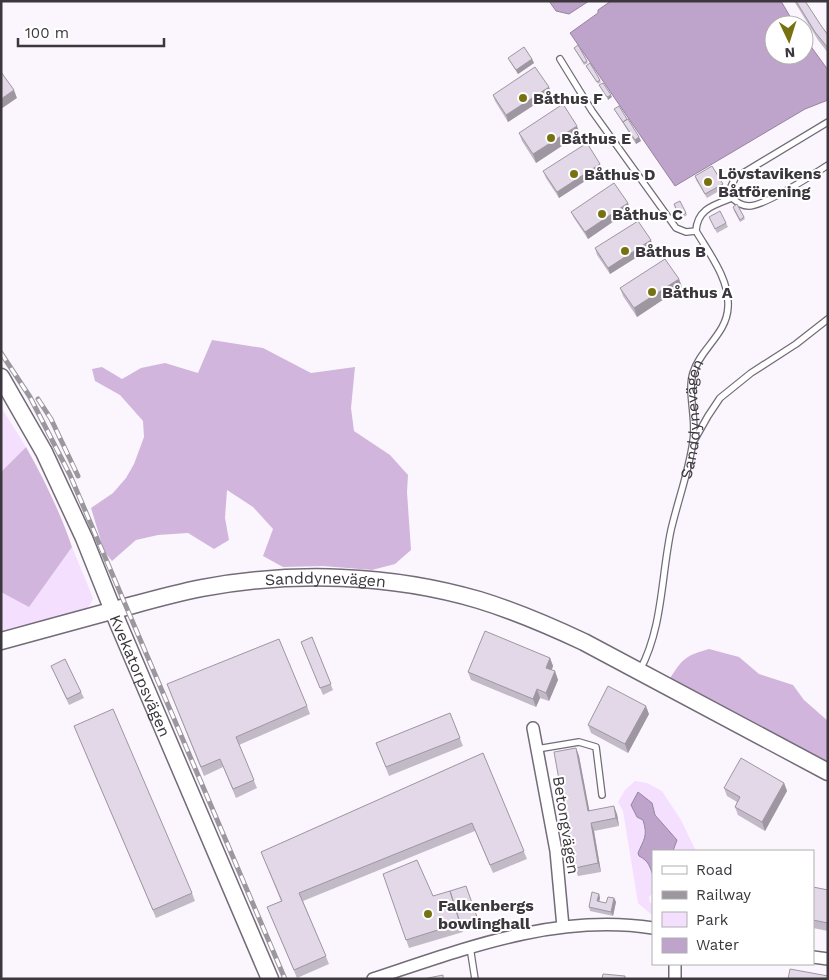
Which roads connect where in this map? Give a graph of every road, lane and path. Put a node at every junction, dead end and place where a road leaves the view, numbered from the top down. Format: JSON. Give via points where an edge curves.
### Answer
{"nodes":[{"id":1,"x":560,"y":58,"type":"dead end"},
{"id":2,"x":828,"y":122,"type":"edge"},
{"id":3,"x":828,"y":165,"type":"edge"},
{"id":4,"x":732,"y":198,"type":"junction"},
{"id":5,"x":696,"y":231,"type":"junction"},
{"id":6,"x":828,"y":318,"type":"edge"},
{"id":7,"x":1,"y":377,"type":"edge"},
{"id":8,"x":693,"y":441,"type":"junction"},
{"id":9,"x":113,"y":610,"type":"junction"},
{"id":10,"x":1,"y":641,"type":"edge"},
{"id":11,"x":639,"y":672,"type":"junction"},
{"id":12,"x":533,"y":728,"type":"dead end"},
{"id":13,"x":537,"y":749,"type":"junction"},
{"id":14,"x":828,"y":772,"type":"edge"},
{"id":15,"x":602,"y":795,"type":"dead end"},
{"id":16,"x":563,"y":927,"type":"junction"},
{"id":17,"x":652,"y":928,"type":"edge"},
{"id":18,"x":470,"y":947,"type":"junction"},
{"id":19,"x":814,"y":957,"type":"edge"},
{"id":20,"x":828,"y":960,"type":"edge"},
{"id":21,"x":676,"y":965,"type":"edge"},
{"id":22,"x":270,"y":979,"type":"edge"},
{"id":23,"x":373,"y":979,"type":"edge"},
{"id":24,"x":475,"y":979,"type":"edge"},
{"id":25,"x":675,"y":979,"type":"edge"}],
"edges":[{"from":1,"to":5,"type":"lane","via":[[592,112],[676,228]]},
{"from":2,"to":4,"type":"lane","via":[[734,178],[730,189]]},
{"from":3,"to":4,"type":"lane","via":[[803,182],[752,206],[741,205]]},
{"from":4,"to":5,"type":"lane","via":[[702,212]]},
{"from":5,"to":8,"type":"lane","name":"Sanddynevägen","via":[[723,280],[728,308],[722,328],[693,373]]},
{"from":6,"to":8,"type":"lane","via":[[720,398]]},
{"from":7,"to":9,"type":"street","name":"Kvekatorpsvägen","via":[[44,452]]},
{"from":8,"to":11,"type":"lane","name":"Sanddynevägen","via":[[671,531],[651,646]]},
{"from":9,"to":10,"type":"street","name":"Sanddynevägen"},
{"from":9,"to":11,"type":"street","name":"Sanddynevägen","via":[[200,588],[274,579],[328,578],[396,583],[471,598],[511,611],[584,642]]},
{"from":9,"to":22,"type":"street","name":"Kvekatorpsvägen"},
{"from":11,"to":14,"type":"street","name":"Sanddynevägen"},
{"from":12,"to":13,"type":"street","name":"Betongvägen"},
{"from":13,"to":15,"type":"lane","via":[[579,742],[596,747]]},
{"from":13,"to":16,"type":"street","name":"Betongvägen","via":[[556,851]]},
{"from":16,"to":17,"type":"street"},
{"from":16,"to":18,"type":"street"},
{"from":18,"to":23,"type":"street"},
{"from":18,"to":24,"type":"lane"},
{"from":19,"to":20,"type":"street"},
{"from":21,"to":25,"type":"street"}]}
